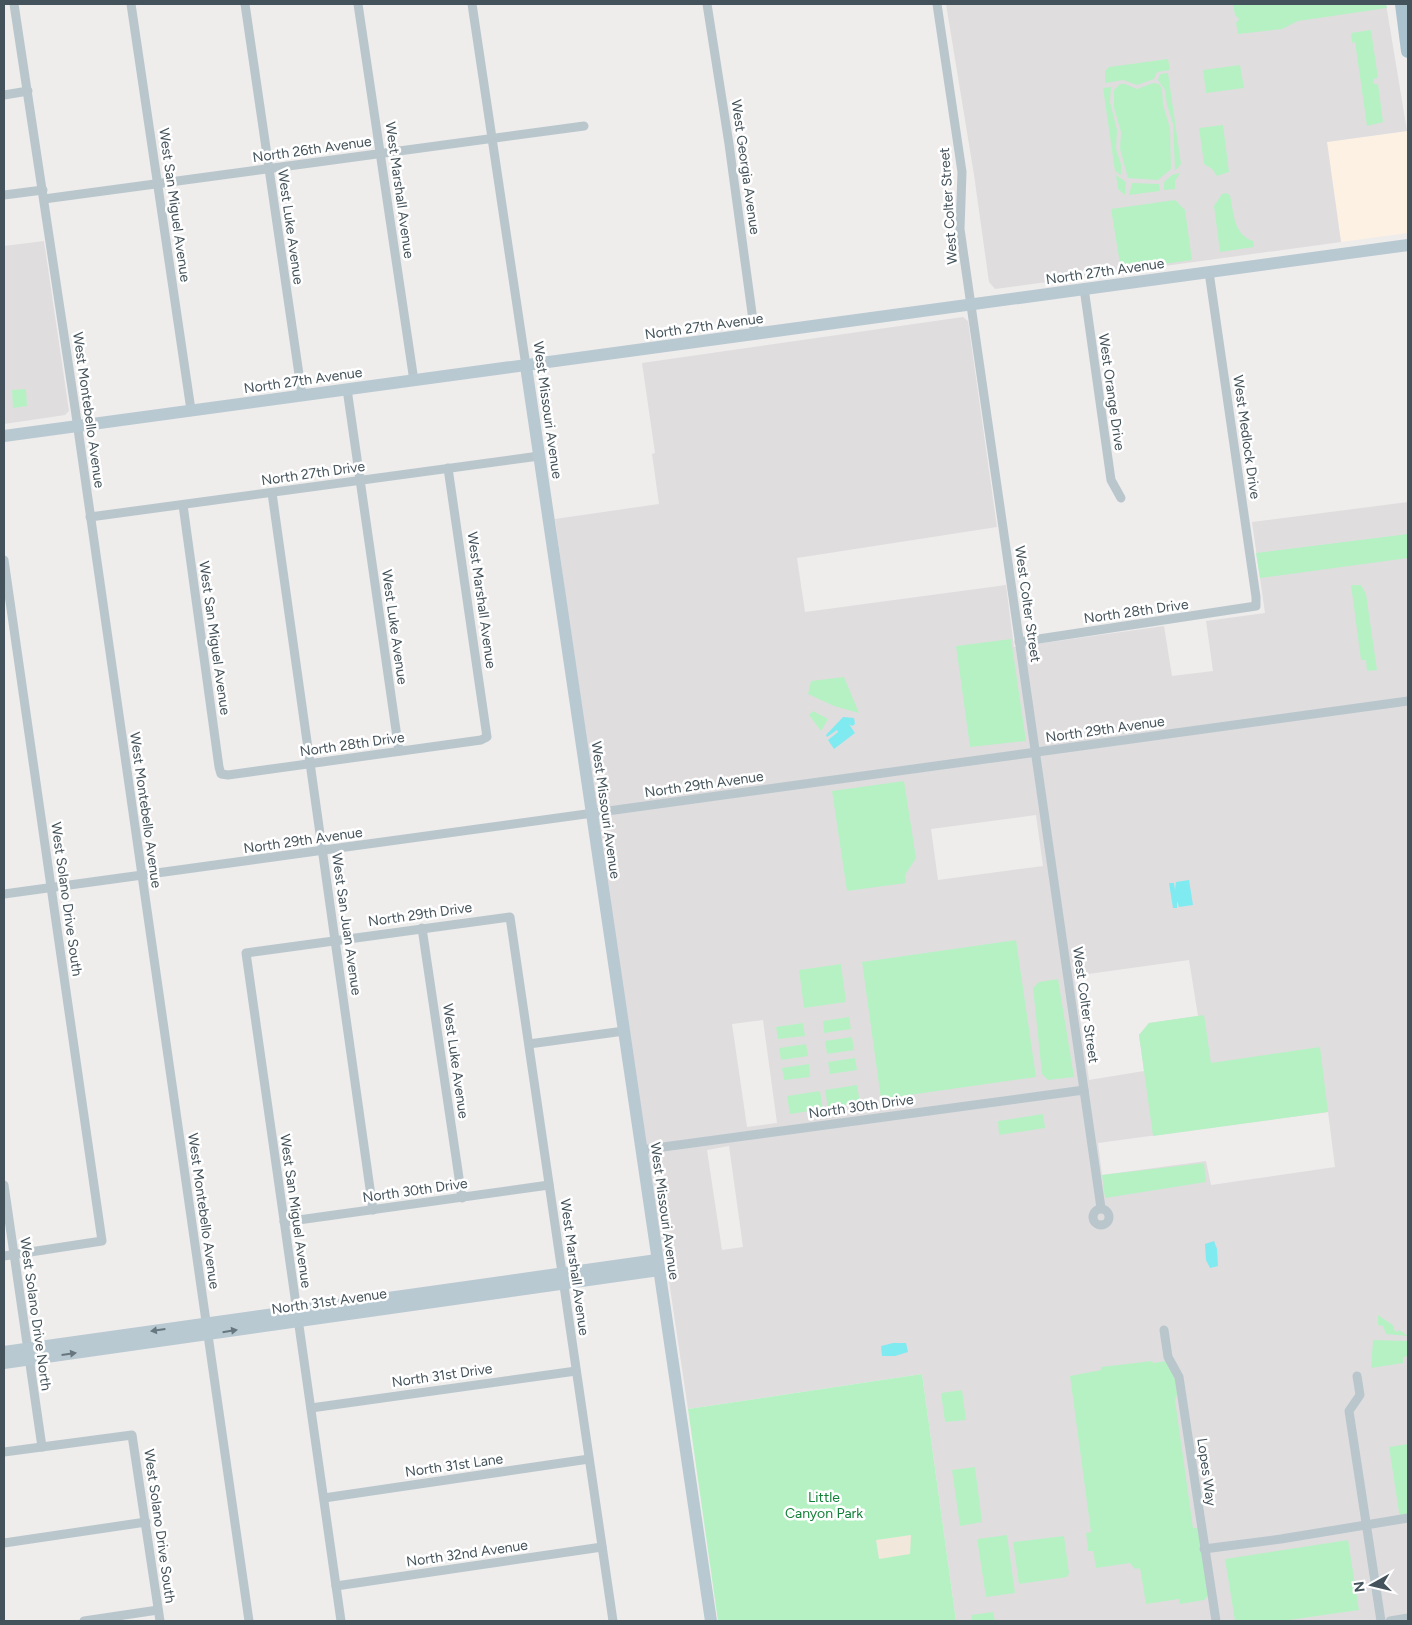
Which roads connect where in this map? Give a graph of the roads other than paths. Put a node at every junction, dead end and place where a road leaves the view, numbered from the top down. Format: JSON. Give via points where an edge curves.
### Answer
{"nodes":[{"id":1,"x":14,"y":4,"type":"edge"},
{"id":2,"x":131,"y":4,"type":"edge"},
{"id":3,"x":245,"y":4,"type":"edge"},
{"id":4,"x":358,"y":4,"type":"edge"},
{"id":5,"x":472,"y":4,"type":"edge"},
{"id":6,"x":707,"y":4,"type":"edge"},
{"id":7,"x":937,"y":4,"type":"edge"},
{"id":8,"x":1405,"y":13,"type":"edge"},
{"id":9,"x":1408,"y":51,"type":"edge"},
{"id":10,"x":28,"y":91,"type":"junction"},
{"id":11,"x":4,"y":95,"type":"edge"},
{"id":12,"x":584,"y":126,"type":"dead end"},
{"id":13,"x":492,"y":138,"type":"junction"},
{"id":14,"x":380,"y":154,"type":"junction"},
{"id":15,"x":269,"y":168,"type":"junction"},
{"id":16,"x":158,"y":183,"type":"junction"},
{"id":17,"x":43,"y":194,"type":"junction"},
{"id":18,"x":4,"y":195,"type":"edge"},
{"id":19,"x":1408,"y":244,"type":"edge"},
{"id":20,"x":1209,"y":272,"type":"junction"},
{"id":21,"x":1084,"y":288,"type":"junction"},
{"id":22,"x":971,"y":305,"type":"junction"},
{"id":23,"x":755,"y":335,"type":"junction"},
{"id":24,"x":526,"y":366,"type":"junction"},
{"id":25,"x":414,"y":381,"type":"junction"},
{"id":26,"x":347,"y":389,"type":"junction"},
{"id":27,"x":302,"y":395,"type":"junction"},
{"id":28,"x":191,"y":410,"type":"junction"},
{"id":29,"x":77,"y":426,"type":"junction"},
{"id":30,"x":4,"y":436,"type":"edge"},
{"id":31,"x":539,"y":456,"type":"junction"},
{"id":32,"x":448,"y":468,"type":"junction"},
{"id":33,"x":360,"y":481,"type":"junction"},
{"id":34,"x":272,"y":493,"type":"junction"},
{"id":35,"x":1121,"y":498,"type":"dead end"},
{"id":36,"x":183,"y":505,"type":"junction"},
{"id":37,"x":90,"y":518,"type":"junction"},
{"id":38,"x":4,"y":560,"type":"edge"},
{"id":39,"x":1256,"y":606,"type":"joint"},
{"id":40,"x":1019,"y":642,"type":"junction"},
{"id":41,"x":1408,"y":701,"type":"edge"},
{"id":42,"x":486,"y":737,"type":"joint"},
{"id":43,"x":399,"y":751,"type":"junction"},
{"id":44,"x":1035,"y":753,"type":"junction"},
{"id":45,"x":309,"y":764,"type":"junction"},
{"id":46,"x":221,"y":774,"type":"joint"},
{"id":47,"x":592,"y":814,"type":"junction"},
{"id":48,"x":322,"y":851,"type":"junction"},
{"id":49,"x":141,"y":876,"type":"junction"},
{"id":50,"x":51,"y":887,"type":"junction"},
{"id":51,"x":4,"y":894,"type":"edge"},
{"id":52,"x":510,"y":917,"type":"joint"},
{"id":53,"x":422,"y":928,"type":"junction"},
{"id":54,"x":336,"y":940,"type":"junction"},
{"id":55,"x":246,"y":953,"type":"joint"},
{"id":56,"x":624,"y":1032,"type":"junction"},
{"id":57,"x":529,"y":1044,"type":"junction"},
{"id":58,"x":1084,"y":1090,"type":"junction"},
{"id":59,"x":641,"y":1150,"type":"junction"},
{"id":60,"x":4,"y":1185,"type":"edge"},
{"id":61,"x":549,"y":1185,"type":"junction"},
{"id":62,"x":462,"y":1198,"type":"junction"},
{"id":63,"x":1101,"y":1208,"type":"dead end"},
{"id":64,"x":373,"y":1210,"type":"junction"},
{"id":65,"x":284,"y":1222,"type":"junction"},
{"id":66,"x":14,"y":1255,"type":"junction"},
{"id":67,"x":4,"y":1256,"type":"edge"},
{"id":68,"x":658,"y":1265,"type":"junction"},
{"id":69,"x":563,"y":1279,"type":"junction"},
{"id":70,"x":297,"y":1315,"type":"junction"},
{"id":71,"x":207,"y":1329,"type":"junction"},
{"id":72,"x":1164,"y":1330,"type":"dead end"},
{"id":73,"x":4,"y":1352,"type":"edge"},
{"id":74,"x":28,"y":1354,"type":"junction"},
{"id":75,"x":4,"y":1363,"type":"edge"},
{"id":76,"x":576,"y":1371,"type":"junction"},
{"id":77,"x":1357,"y":1376,"type":"dead end"},
{"id":78,"x":311,"y":1408,"type":"junction"},
{"id":79,"x":42,"y":1447,"type":"junction"},
{"id":80,"x":4,"y":1452,"type":"edge"},
{"id":81,"x":589,"y":1459,"type":"junction"},
{"id":82,"x":324,"y":1498,"type":"junction"},
{"id":83,"x":1408,"y":1518,"type":"edge"},
{"id":84,"x":146,"y":1522,"type":"junction"},
{"id":85,"x":1366,"y":1524,"type":"junction"},
{"id":86,"x":4,"y":1542,"type":"edge"},
{"id":87,"x":602,"y":1547,"type":"junction"},
{"id":88,"x":1204,"y":1549,"type":"junction"},
{"id":89,"x":336,"y":1586,"type":"junction"},
{"id":90,"x":158,"y":1610,"type":"junction"},
{"id":91,"x":1408,"y":1618,"type":"edge"},
{"id":92,"x":84,"y":1621,"type":"edge"},
{"id":93,"x":160,"y":1621,"type":"edge"},
{"id":94,"x":249,"y":1621,"type":"edge"},
{"id":95,"x":341,"y":1621,"type":"edge"},
{"id":96,"x":612,"y":1621,"type":"edge"},
{"id":97,"x":710,"y":1621,"type":"edge"},
{"id":98,"x":1216,"y":1621,"type":"edge"},
{"id":99,"x":1381,"y":1621,"type":"edge"},
{"id":100,"x":1390,"y":1621,"type":"edge"}],
"edges":[{"from":1,"to":10,"type":"street","name":"West Montebello Avenue"},
{"from":2,"to":16,"type":"street","name":"West San Miguel Avenue"},
{"from":3,"to":15,"type":"street","name":"West Luke Avenue"},
{"from":4,"to":14,"type":"street","name":"West Marshall Avenue"},
{"from":5,"to":13,"type":"street","name":"West Missouri Avenue"},
{"from":6,"to":23,"type":"street","name":"West Georgia Avenue"},
{"from":7,"to":22,"type":"street","name":"West Colter Street","via":[[962,172],[960,228]]},
{"from":8,"to":9,"type":"main road"},
{"from":10,"to":11,"type":"street"},
{"from":10,"to":17,"type":"street","name":"West Montebello Avenue"},
{"from":12,"to":13,"type":"street","name":"North 26th Avenue"},
{"from":13,"to":14,"type":"street","name":"North 26th Avenue"},
{"from":13,"to":24,"type":"street","name":"West Missouri Avenue"},
{"from":14,"to":15,"type":"street","name":"North 26th Avenue"},
{"from":14,"to":25,"type":"street","name":"West Marshall Avenue"},
{"from":15,"to":16,"type":"street","name":"North 26th Avenue"},
{"from":15,"to":27,"type":"street","name":"West Luke Avenue"},
{"from":16,"to":17,"type":"street","name":"North 26th Avenue"},
{"from":16,"to":28,"type":"street","name":"West San Miguel Avenue"},
{"from":17,"to":18,"type":"street","name":"North 26th Avenue"},
{"from":17,"to":29,"type":"street","name":"West Montebello Avenue"},
{"from":19,"to":20,"type":"street","name":"North 27th Avenue"},
{"from":20,"to":21,"type":"street","name":"North 27th Avenue"},
{"from":20,"to":39,"type":"street","name":"West Medlock Drive"},
{"from":21,"to":22,"type":"street","name":"North 27th Avenue"},
{"from":21,"to":35,"type":"street","name":"West Orange Drive","via":[[1111,480]]},
{"from":22,"to":23,"type":"street","name":"North 27th Avenue"},
{"from":22,"to":40,"type":"street","name":"West Colter Street"},
{"from":23,"to":24,"type":"street","name":"North 27th Avenue"},
{"from":24,"to":25,"type":"street","name":"North 27th Avenue"},
{"from":24,"to":31,"type":"street","name":"West Missouri Avenue"},
{"from":25,"to":26,"type":"street","name":"North 27th Avenue"},
{"from":26,"to":27,"type":"street","name":"North 27th Avenue"},
{"from":26,"to":33,"type":"street","name":"West Luke Avenue"},
{"from":27,"to":28,"type":"street","name":"North 27th Avenue"},
{"from":28,"to":29,"type":"street","name":"North 27th Avenue"},
{"from":29,"to":30,"type":"street","name":"North 27th Avenue"},
{"from":29,"to":37,"type":"street","name":"West Montebello Avenue"},
{"from":31,"to":32,"type":"street","name":"North 27th Drive"},
{"from":31,"to":47,"type":"street","name":"West Missouri Avenue"},
{"from":32,"to":33,"type":"street","name":"North 27th Drive"},
{"from":32,"to":42,"type":"street","name":"West Marshall Avenue"},
{"from":33,"to":34,"type":"street","name":"North 27th Drive"},
{"from":33,"to":43,"type":"street","name":"West Luke Avenue"},
{"from":34,"to":36,"type":"street","name":"North 27th Drive"},
{"from":34,"to":45,"type":"street","name":"West San Juan Avenue"},
{"from":36,"to":37,"type":"street","name":"North 27th Drive"},
{"from":36,"to":46,"type":"street","name":"West San Miguel Avenue"},
{"from":37,"to":49,"type":"street","name":"West Montebello Avenue"},
{"from":38,"to":50,"type":"street","name":"West Solano Drive South"},
{"from":39,"to":40,"type":"street","name":"North 28th Drive"},
{"from":40,"to":44,"type":"street","name":"West Colter Street"},
{"from":41,"to":44,"type":"street","name":"North 29th Avenue"},
{"from":42,"to":43,"type":"street","name":"North 28th Drive"},
{"from":43,"to":45,"type":"street","name":"North 28th Drive"},
{"from":44,"to":47,"type":"street","name":"North 29th Avenue"},
{"from":44,"to":58,"type":"street","name":"West Colter Street"},
{"from":45,"to":46,"type":"street","name":"North 28th Drive"},
{"from":45,"to":48,"type":"street","name":"West San Juan Avenue"},
{"from":47,"to":48,"type":"street","name":"North 29th Avenue"},
{"from":47,"to":56,"type":"street","name":"West Missouri Avenue"},
{"from":48,"to":49,"type":"street","name":"North 29th Avenue"},
{"from":48,"to":54,"type":"street","name":"West San Juan Avenue"},
{"from":49,"to":50,"type":"street","name":"North 29th Avenue"},
{"from":49,"to":71,"type":"street","name":"West Montebello Avenue"},
{"from":50,"to":51,"type":"street","name":"North 29th Avenue"},
{"from":50,"to":66,"type":"street","name":"West Solano Drive South","via":[[102,1241]]},
{"from":52,"to":53,"type":"street","name":"North 29th Drive"},
{"from":52,"to":57,"type":"street","name":"West Marshall Avenue"},
{"from":53,"to":54,"type":"street","name":"North 29th Drive"},
{"from":53,"to":62,"type":"street","name":"West Luke Avenue"},
{"from":54,"to":55,"type":"street","name":"North 29th Drive"},
{"from":54,"to":64,"type":"street","name":"West San Juan Avenue"},
{"from":55,"to":65,"type":"street","name":"West San Miguel Avenue"},
{"from":56,"to":57,"type":"street"},
{"from":56,"to":59,"type":"street","name":"West Missouri Avenue"},
{"from":57,"to":61,"type":"street","name":"West Marshall Avenue"},
{"from":58,"to":59,"type":"street","name":"North 30th Drive"},
{"from":58,"to":63,"type":"street","name":"West Colter Street"},
{"from":59,"to":68,"type":"street","name":"West Missouri Avenue"},
{"from":60,"to":66,"type":"street","name":"West Solano Drive North"},
{"from":61,"to":62,"type":"street","name":"North 30th Drive"},
{"from":61,"to":69,"type":"street","name":"West Marshall Avenue"},
{"from":62,"to":64,"type":"street","name":"North 30th Drive"},
{"from":64,"to":65,"type":"street","name":"North 30th Drive"},
{"from":65,"to":70,"type":"street","name":"West San Miguel Avenue"},
{"from":66,"to":67,"type":"street"},
{"from":66,"to":74,"type":"street","name":"West Solano Drive North"},
{"from":68,"to":69,"type":"street","name":"North 31st Avenue"},
{"from":68,"to":97,"type":"street","name":"West Missouri Avenue"},
{"from":69,"to":70,"type":"street","name":"North 31st Avenue"},
{"from":69,"to":76,"type":"street","name":"West Marshall Avenue"},
{"from":70,"to":71,"type":"street","name":"North 31st Avenue"},
{"from":70,"to":78,"type":"street","name":"West San Miguel Avenue"},
{"from":71,"to":74,"type":"street","name":"North 31st Avenue"},
{"from":71,"to":94,"type":"street","name":"West Montebello Avenue"},
{"from":72,"to":88,"type":"street","name":"Lopes Way","via":[[1170,1363],[1179,1377]]},
{"from":73,"to":74,"type":"street","name":"North 31st Avenue"},
{"from":74,"to":75,"type":"street","name":"North 31st Avenue"},
{"from":74,"to":79,"type":"street","name":"West Solano Drive North"},
{"from":76,"to":78,"type":"street","name":"North 31st Drive"},
{"from":76,"to":81,"type":"street","name":"West Marshall Avenue"},
{"from":77,"to":85,"type":"street","via":[[1360,1395],[1349,1410]]},
{"from":78,"to":82,"type":"street","name":"West San Miguel Avenue"},
{"from":79,"to":80,"type":"street"},
{"from":79,"to":84,"type":"street","name":"West Solano Drive South","via":[[132,1435]]},
{"from":81,"to":82,"type":"street","name":"North 31st Lane"},
{"from":81,"to":87,"type":"street","name":"West Marshall Avenue"},
{"from":82,"to":89,"type":"street","name":"West San Miguel Avenue"},
{"from":83,"to":85,"type":"street"},
{"from":84,"to":86,"type":"street"},
{"from":84,"to":90,"type":"street","name":"West Solano Drive South"},
{"from":85,"to":88,"type":"street","via":[[1358,1528]]},
{"from":85,"to":99,"type":"street"},
{"from":87,"to":89,"type":"street","name":"North 32nd Avenue"},
{"from":87,"to":96,"type":"street","name":"West Marshall Avenue"},
{"from":88,"to":98,"type":"street","name":"Lopes Way"},
{"from":89,"to":95,"type":"street","name":"West San Miguel Avenue"},
{"from":90,"to":92,"type":"street"},
{"from":90,"to":93,"type":"street","name":"West Solano Drive South"},
{"from":91,"to":100,"type":"street"}]}
